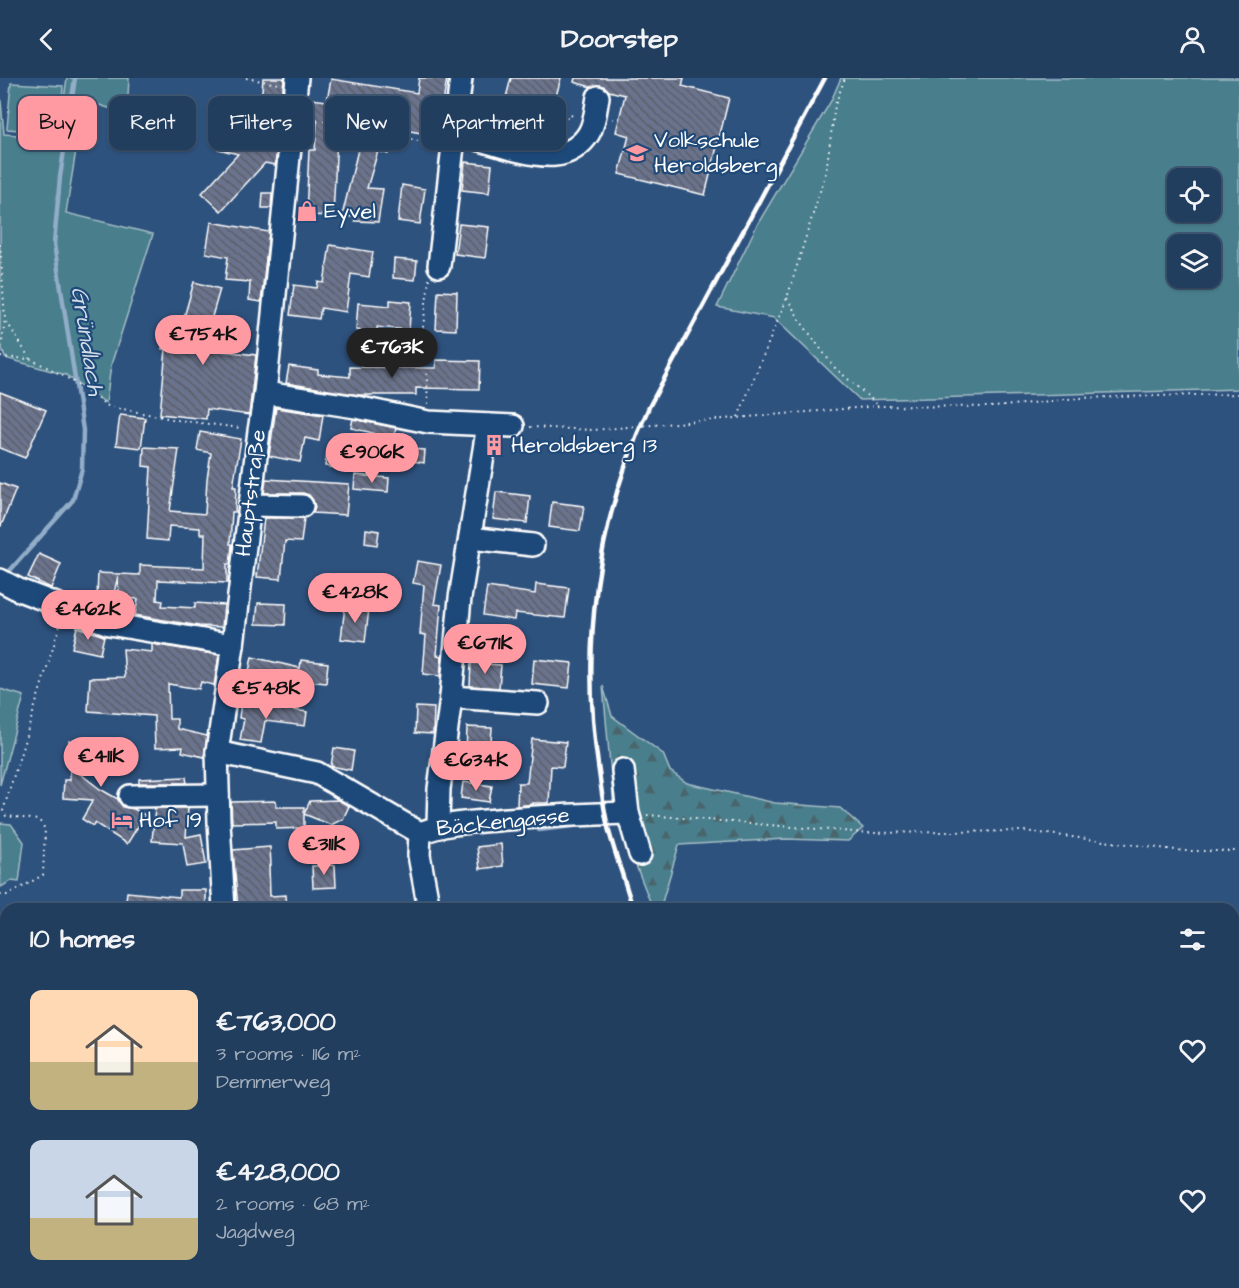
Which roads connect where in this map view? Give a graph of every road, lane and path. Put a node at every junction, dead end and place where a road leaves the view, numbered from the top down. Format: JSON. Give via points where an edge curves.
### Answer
{"nodes":[{"id":1,"x":246,"y":78,"type":"edge"},
{"id":2,"x":461,"y":78,"type":"edge"},
{"id":3,"x":845,"y":78,"type":"edge"},
{"id":4,"x":296,"y":83,"type":"edge"},
{"id":5,"x":459,"y":96,"type":"edge"},
{"id":6,"x":598,"y":97,"type":"dead end"},
{"id":7,"x":594,"y":118,"type":"junction"},
{"id":8,"x":566,"y":119,"type":"edge"},
{"id":9,"x":619,"y":119,"type":"dead end"},
{"id":10,"x":313,"y":120,"type":"edge"},
{"id":11,"x":421,"y":138,"type":"edge"},
{"id":12,"x":291,"y":150,"type":"edge"},
{"id":13,"x":452,"y":150,"type":"edge"},
{"id":14,"x":510,"y":150,"type":"edge"},
{"id":15,"x":0,"y":244,"type":"edge"},
{"id":16,"x":439,"y":266,"type":"joint"},
{"id":17,"x":787,"y":298,"type":"junction"},
{"id":18,"x":5,"y":319,"type":"junction"},
{"id":19,"x":30,"y":359,"type":"junction"},
{"id":20,"x":266,"y":393,"type":"junction"},
{"id":21,"x":1239,"y":394,"type":"edge"},
{"id":22,"x":879,"y":406,"type":"junction"},
{"id":23,"x":738,"y":417,"type":"junction"},
{"id":24,"x":428,"y":422,"type":"junction"},
{"id":25,"x":488,"y":425,"type":"junction"},
{"id":26,"x":513,"y":426,"type":"joint"},
{"id":27,"x":259,"y":430,"type":"junction"},
{"id":28,"x":250,"y":505,"type":"junction"},
{"id":29,"x":302,"y":506,"type":"dead end"},
{"id":30,"x":470,"y":537,"type":"junction"},
{"id":31,"x":532,"y":545,"type":"dead end"},
{"id":32,"x":0,"y":580,"type":"edge"},
{"id":33,"x":65,"y":608,"type":"junction"},
{"id":34,"x":233,"y":645,"type":"junction"},
{"id":35,"x":451,"y":697,"type":"junction"},
{"id":36,"x":538,"y":703,"type":"dead end"},
{"id":37,"x":217,"y":752,"type":"junction"},
{"id":38,"x":623,"y":770,"type":"dead end"},
{"id":39,"x":218,"y":795,"type":"junction"},
{"id":40,"x":130,"y":796,"type":"dead end"},
{"id":41,"x":628,"y":813,"type":"junction"},
{"id":42,"x":429,"y":829,"type":"junction"},
{"id":43,"x":1239,"y":851,"type":"edge"},
{"id":44,"x":640,"y":854,"type":"dead end"},
{"id":45,"x":0,"y":895,"type":"edge"},
{"id":46,"x":224,"y":903,"type":"edge"},
{"id":47,"x":428,"y":903,"type":"edge"}],
"edges":[{"from":1,"to":4,"type":"path"},
{"from":2,"to":5,"type":"street"},
{"from":3,"to":17,"type":"path","via":[[835,105],[826,172]]},
{"from":6,"to":7,"type":"street"},
{"from":7,"to":8,"type":"path","via":[[569,115]]},
{"from":7,"to":9,"type":"path"},
{"from":7,"to":14,"type":"street","via":[[584,141],[576,148],[555,155]]},
{"from":10,"to":11,"type":"path"},
{"from":12,"to":20,"type":"street","name":"Hauptstraße"},
{"from":13,"to":16,"type":"street"},
{"from":15,"to":18,"type":"path"},
{"from":16,"to":24,"type":"path","via":[[429,277],[422,335]]},
{"from":17,"to":22,"type":"path","via":[[834,367]]},
{"from":17,"to":23,"type":"path"},
{"from":18,"to":19,"type":"path"},
{"from":18,"to":19,"type":"path","via":[[0,357]]},
{"from":19,"to":27,"type":"path","via":[[63,375],[108,406]]},
{"from":20,"to":24,"type":"street"},
{"from":20,"to":27,"type":"street","name":"Hauptstraße"},
{"from":21,"to":22,"type":"path","via":[[1078,398],[994,407]]},
{"from":22,"to":23,"type":"path"},
{"from":23,"to":26,"type":"path","via":[[593,430]]},
{"from":24,"to":25,"type":"street"},
{"from":25,"to":26,"type":"street"},
{"from":25,"to":30,"type":"street"},
{"from":27,"to":28,"type":"street","name":"Hauptstraße"},
{"from":28,"to":29,"type":"street"},
{"from":28,"to":34,"type":"street","name":"Hauptstraße"},
{"from":30,"to":31,"type":"street"},
{"from":30,"to":35,"type":"street"},
{"from":32,"to":33,"type":"street"},
{"from":33,"to":34,"type":"street","via":[[109,624]]},
{"from":33,"to":45,"type":"path","via":[[3,811],[6,816],[39,820],[45,829],[43,875],[8,895]]},
{"from":34,"to":37,"type":"street","name":"Hauptstraße"},
{"from":35,"to":36,"type":"street"},
{"from":35,"to":42,"type":"street","via":[[439,789]]},
{"from":37,"to":39,"type":"street","name":"Hauptstraße"},
{"from":37,"to":42,"type":"street","name":"Bäckengasse","via":[[317,773]]},
{"from":38,"to":41,"type":"street"},
{"from":39,"to":40,"type":"street"},
{"from":39,"to":46,"type":"street","name":"Hauptstraße"},
{"from":41,"to":42,"type":"street","name":"Bäckengasse"},
{"from":41,"to":43,"type":"path","via":[[866,833],[1024,831],[1184,850]]},
{"from":41,"to":44,"type":"street"},
{"from":42,"to":47,"type":"street","via":[[419,855]]}]}
